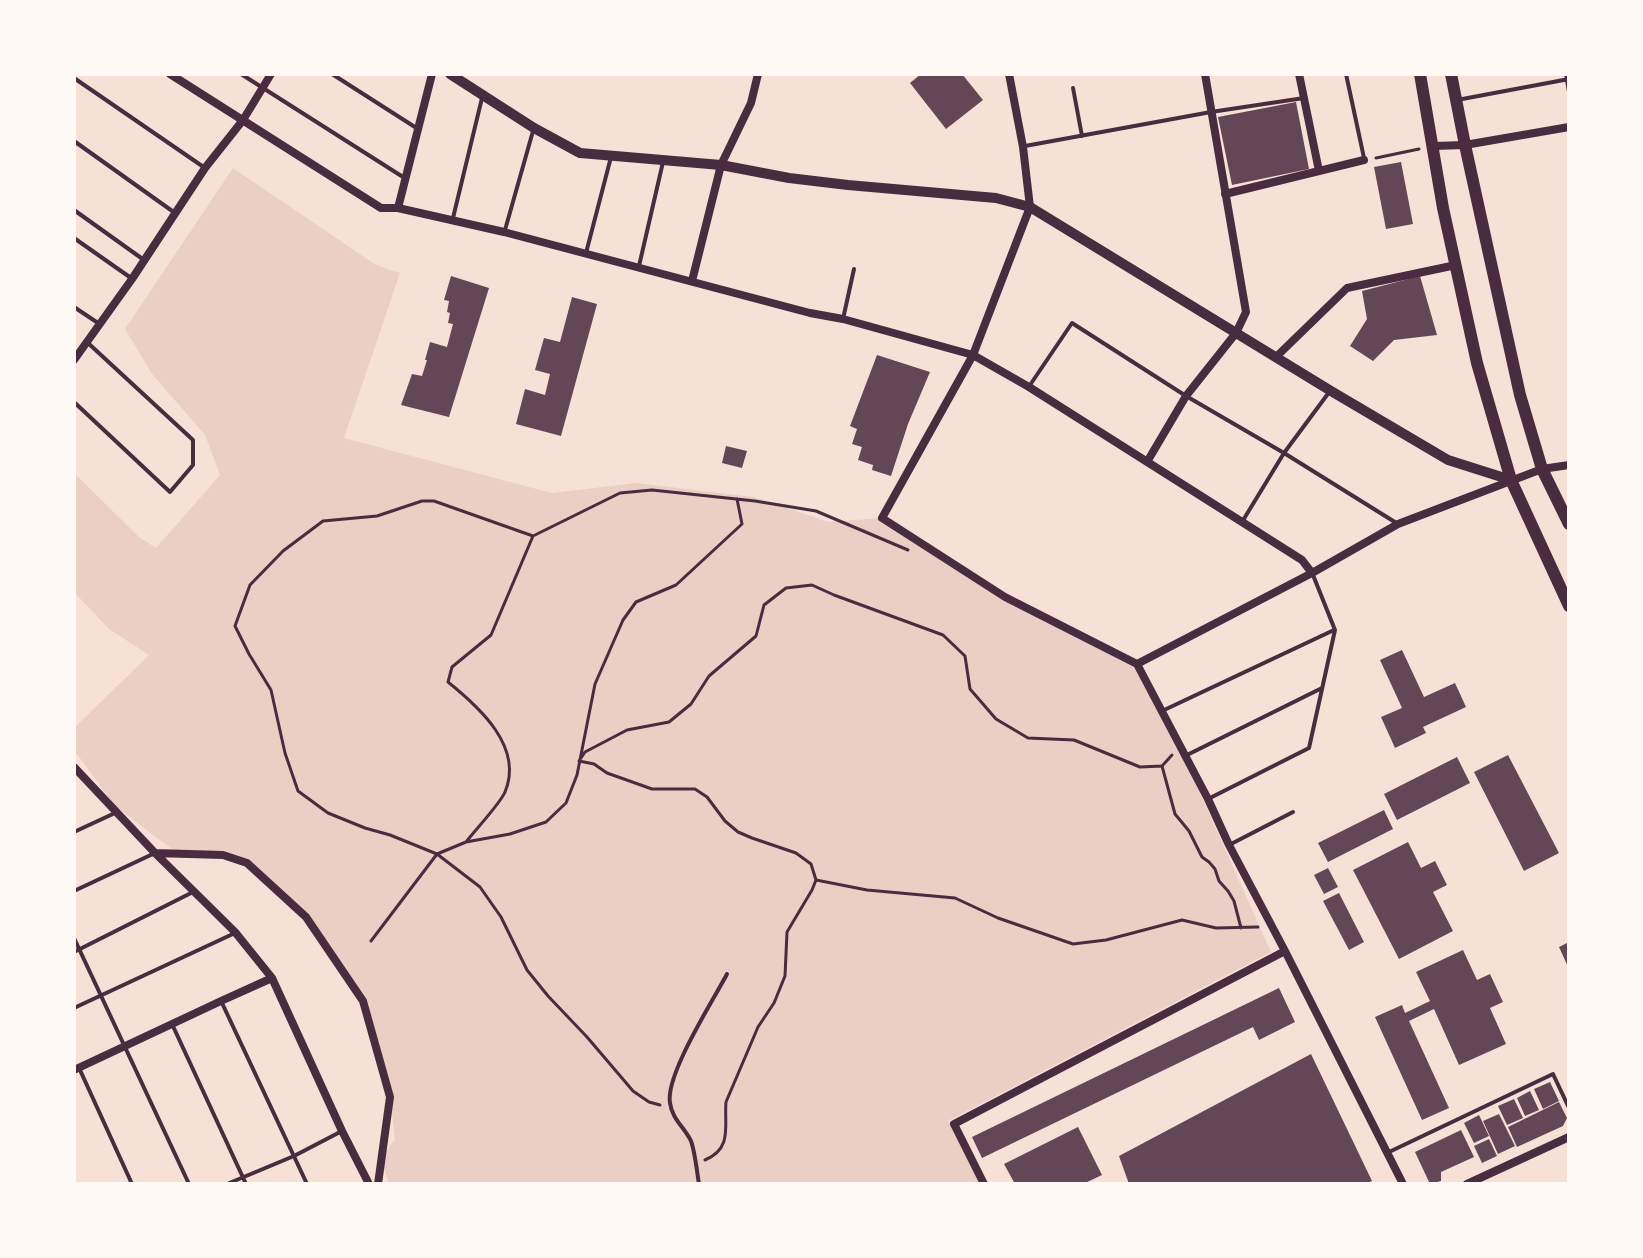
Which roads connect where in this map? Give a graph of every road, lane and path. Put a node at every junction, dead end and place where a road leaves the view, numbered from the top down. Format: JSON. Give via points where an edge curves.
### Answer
{"nodes":[{"id":1,"x":170,"y":74,"type":"edge"},
{"id":2,"x":241,"y":74,"type":"edge"},
{"id":3,"x":271,"y":74,"type":"edge"},
{"id":4,"x":332,"y":74,"type":"edge"},
{"id":5,"x":432,"y":74,"type":"edge"},
{"id":6,"x":450,"y":74,"type":"edge"},
{"id":7,"x":758,"y":74,"type":"edge"},
{"id":8,"x":1009,"y":74,"type":"edge"},
{"id":9,"x":1205,"y":74,"type":"edge"},
{"id":10,"x":1299,"y":74,"type":"edge"},
{"id":11,"x":1346,"y":74,"type":"edge"},
{"id":12,"x":1420,"y":74,"type":"edge"},
{"id":13,"x":1451,"y":74,"type":"edge"},
{"id":14,"x":74,"y":78,"type":"edge"},
{"id":15,"x":1567,"y":78,"type":"edge"},
{"id":16,"x":262,"y":88,"type":"junction"},
{"id":17,"x":1073,"y":88,"type":"dead end"},
{"id":18,"x":1569,"y":92,"type":"edge"},
{"id":19,"x":483,"y":96,"type":"junction"},
{"id":20,"x":1304,"y":98,"type":"junction"},
{"id":21,"x":1456,"y":100,"type":"junction"},
{"id":22,"x":1211,"y":112,"type":"junction"},
{"id":23,"x":243,"y":120,"type":"junction"},
{"id":24,"x":1569,"y":127,"type":"edge"},
{"id":25,"x":534,"y":128,"type":"junction"},
{"id":26,"x":418,"y":129,"type":"junction"},
{"id":27,"x":1082,"y":136,"type":"junction"},
{"id":28,"x":74,"y":141,"type":"edge"},
{"id":29,"x":1465,"y":145,"type":"junction"},
{"id":30,"x":1434,"y":146,"type":"junction"},
{"id":31,"x":1023,"y":147,"type":"junction"},
{"id":32,"x":612,"y":155,"type":"junction"},
{"id":33,"x":664,"y":160,"type":"junction"},
{"id":34,"x":1364,"y":160,"type":"junction"},
{"id":35,"x":721,"y":165,"type":"junction"},
{"id":36,"x":205,"y":168,"type":"junction"},
{"id":37,"x":1319,"y":171,"type":"junction"},
{"id":38,"x":405,"y":179,"type":"junction"},
{"id":39,"x":1225,"y":194,"type":"junction"},
{"id":40,"x":1030,"y":207,"type":"junction"},
{"id":41,"x":398,"y":208,"type":"junction"},
{"id":42,"x":74,"y":210,"type":"edge"},
{"id":43,"x":175,"y":213,"type":"junction"},
{"id":44,"x":453,"y":221,"type":"junction"},
{"id":45,"x":504,"y":232,"type":"junction"},
{"id":46,"x":74,"y":238,"type":"edge"},
{"id":47,"x":586,"y":254,"type":"junction"},
{"id":48,"x":144,"y":260,"type":"junction"},
{"id":49,"x":1456,"y":265,"type":"junction"},
{"id":50,"x":639,"y":269,"type":"junction"},
{"id":51,"x":854,"y":269,"type":"dead end"},
{"id":52,"x":132,"y":279,"type":"junction"},
{"id":53,"x":692,"y":281,"type":"junction"},
{"id":54,"x":74,"y":307,"type":"edge"},
{"id":55,"x":843,"y":319,"type":"junction"},
{"id":56,"x":100,"y":324,"type":"junction"},
{"id":57,"x":1236,"y":333,"type":"junction"},
{"id":58,"x":86,"y":341,"type":"junction"},
{"id":59,"x":973,"y":355,"type":"junction"},
{"id":60,"x":1276,"y":357,"type":"junction"},
{"id":61,"x":74,"y":360,"type":"edge"},
{"id":62,"x":1029,"y":387,"type":"junction"},
{"id":63,"x":1331,"y":391,"type":"junction"},
{"id":64,"x":1186,"y":396,"type":"junction"},
{"id":65,"x":74,"y":402,"type":"edge"},
{"id":66,"x":1284,"y":453,"type":"junction"},
{"id":67,"x":1147,"y":462,"type":"junction"},
{"id":68,"x":1569,"y":465,"type":"edge"},
{"id":69,"x":1542,"y":469,"type":"junction"},
{"id":70,"x":1511,"y":480,"type":"junction"},
{"id":71,"x":737,"y":499,"type":"junction"},
{"id":72,"x":1242,"y":522,"type":"junction"},
{"id":73,"x":1398,"y":524,"type":"junction"},
{"id":74,"x":1569,"y":524,"type":"edge"},
{"id":75,"x":533,"y":536,"type":"junction"},
{"id":76,"x":913,"y":552,"type":"dead end"},
{"id":77,"x":1312,"y":573,"type":"junction"},
{"id":78,"x":1569,"y":606,"type":"edge"},
{"id":79,"x":1335,"y":630,"type":"junction"},
{"id":80,"x":1137,"y":664,"type":"junction"},
{"id":81,"x":1322,"y":688,"type":"junction"},
{"id":82,"x":1162,"y":711,"type":"junction"},
{"id":83,"x":1179,"y":746,"type":"junction"},
{"id":84,"x":1185,"y":756,"type":"junction"},
{"id":85,"x":579,"y":761,"type":"junction"},
{"id":86,"x":1162,"y":766,"type":"junction"},
{"id":87,"x":74,"y":767,"type":"edge"},
{"id":88,"x":1208,"y":799,"type":"junction"},
{"id":89,"x":116,"y":812,"type":"junction"},
{"id":90,"x":1293,"y":812,"type":"dead end"},
{"id":91,"x":74,"y":832,"type":"edge"},
{"id":92,"x":466,"y":842,"type":"junction"},
{"id":93,"x":1229,"y":845,"type":"junction"},
{"id":94,"x":155,"y":853,"type":"junction"},
{"id":95,"x":437,"y":854,"type":"junction"},
{"id":96,"x":816,"y":880,"type":"junction"},
{"id":97,"x":74,"y":891,"type":"edge"},
{"id":98,"x":193,"y":892,"type":"junction"},
{"id":99,"x":1258,"y":927,"type":"dead end"},
{"id":100,"x":1241,"y":928,"type":"junction"},
{"id":101,"x":235,"y":932,"type":"junction"},
{"id":102,"x":74,"y":938,"type":"edge"},
{"id":103,"x":371,"y":941,"type":"dead end"},
{"id":104,"x":77,"y":951,"type":"edge"},
{"id":105,"x":1285,"y":951,"type":"junction"},
{"id":106,"x":727,"y":974,"type":"dead end"},
{"id":107,"x":272,"y":978,"type":"junction"},
{"id":108,"x":101,"y":996,"type":"junction"},
{"id":109,"x":221,"y":1001,"type":"junction"},
{"id":110,"x":74,"y":1008,"type":"edge"},
{"id":111,"x":172,"y":1024,"type":"junction"},
{"id":112,"x":124,"y":1046,"type":"junction"},
{"id":113,"x":76,"y":1069,"type":"edge"},
{"id":114,"x":670,"y":1103,"type":"junction"},
{"id":115,"x":1569,"y":1108,"type":"edge"},
{"id":116,"x":342,"y":1131,"type":"junction"},
{"id":117,"x":1569,"y":1137,"type":"edge"},
{"id":118,"x":1387,"y":1153,"type":"junction"},
{"id":119,"x":294,"y":1156,"type":"junction"},
{"id":120,"x":695,"y":1163,"type":"junction"},
{"id":121,"x":243,"y":1177,"type":"junction"},
{"id":122,"x":132,"y":1184,"type":"edge"},
{"id":123,"x":189,"y":1184,"type":"edge"},
{"id":124,"x":227,"y":1184,"type":"edge"},
{"id":125,"x":246,"y":1184,"type":"edge"},
{"id":126,"x":307,"y":1184,"type":"edge"},
{"id":127,"x":369,"y":1184,"type":"edge"},
{"id":128,"x":378,"y":1184,"type":"edge"},
{"id":129,"x":699,"y":1184,"type":"edge"},
{"id":130,"x":984,"y":1184,"type":"edge"},
{"id":131,"x":1403,"y":1184,"type":"edge"},
{"id":132,"x":1467,"y":1184,"type":"edge"}],
"edges":[{"from":1,"to":23,"type":"street"},
{"from":2,"to":16,"type":"lane"},
{"from":3,"to":16,"type":"street"},
{"from":4,"to":26,"type":"lane"},
{"from":5,"to":26,"type":"street"},
{"from":6,"to":19,"type":"street"},
{"from":7,"to":35,"type":"street","via":[[751,103]]},
{"from":8,"to":31,"type":"street"},
{"from":9,"to":22,"type":"street"},
{"from":10,"to":20,"type":"street"},
{"from":11,"to":34,"type":"lane"},
{"from":12,"to":30,"type":"main road"},
{"from":13,"to":21,"type":"main road"},
{"from":14,"to":36,"type":"lane"},
{"from":15,"to":18,"type":"lane"},
{"from":15,"to":21,"type":"lane"},
{"from":16,"to":23,"type":"street"},
{"from":16,"to":38,"type":"lane"},
{"from":17,"to":27,"type":"lane"},
{"from":19,"to":25,"type":"street"},
{"from":19,"to":44,"type":"lane"},
{"from":20,"to":22,"type":"lane"},
{"from":20,"to":37,"type":"street"},
{"from":21,"to":29,"type":"main road"},
{"from":22,"to":27,"type":"lane"},
{"from":22,"to":39,"type":"street"},
{"from":23,"to":36,"type":"street"},
{"from":23,"to":41,"type":"street","via":[[381,208]]},
{"from":24,"to":29,"type":"street"},
{"from":25,"to":32,"type":"street","via":[[580,153]]},
{"from":25,"to":45,"type":"lane"},
{"from":26,"to":38,"type":"street"},
{"from":27,"to":31,"type":"lane"},
{"from":28,"to":43,"type":"lane"},
{"from":29,"to":30,"type":"street"},
{"from":29,"to":69,"type":"main road","via":[[1520,395]]},
{"from":30,"to":34,"type":"path"},
{"from":30,"to":49,"type":"main road"},
{"from":31,"to":40,"type":"street"},
{"from":32,"to":33,"type":"street"},
{"from":32,"to":47,"type":"lane"},
{"from":33,"to":35,"type":"street"},
{"from":33,"to":50,"type":"lane"},
{"from":34,"to":37,"type":"street"},
{"from":35,"to":40,"type":"street","via":[[789,178],[996,198]]},
{"from":35,"to":53,"type":"street"},
{"from":36,"to":43,"type":"street"},
{"from":37,"to":39,"type":"street"},
{"from":38,"to":41,"type":"street"},
{"from":39,"to":57,"type":"street","via":[[1246,312]]},
{"from":40,"to":57,"type":"street"},
{"from":40,"to":59,"type":"street"},
{"from":41,"to":44,"type":"street"},
{"from":42,"to":48,"type":"lane"},
{"from":43,"to":48,"type":"street"},
{"from":44,"to":45,"type":"street"},
{"from":45,"to":47,"type":"street"},
{"from":46,"to":52,"type":"lane"},
{"from":47,"to":50,"type":"street"},
{"from":48,"to":52,"type":"street"},
{"from":49,"to":60,"type":"street","via":[[1347,288]]},
{"from":49,"to":70,"type":"main road"},
{"from":50,"to":53,"type":"street"},
{"from":51,"to":55,"type":"lane"},
{"from":52,"to":56,"type":"street"},
{"from":53,"to":55,"type":"street"},
{"from":54,"to":56,"type":"lane"},
{"from":55,"to":59,"type":"street"},
{"from":56,"to":58,"type":"street"},
{"from":57,"to":60,"type":"street"},
{"from":57,"to":64,"type":"street"},
{"from":58,"to":61,"type":"street"},
{"from":58,"to":65,"type":"lane","via":[[193,440],[193,465],[170,492]]},
{"from":59,"to":62,"type":"street"},
{"from":59,"to":80,"type":"street","via":[[882,518],[1005,597]]},
{"from":60,"to":63,"type":"street"},
{"from":62,"to":64,"type":"lane","via":[[1072,323]]},
{"from":62,"to":67,"type":"street"},
{"from":63,"to":66,"type":"lane"},
{"from":63,"to":70,"type":"street","via":[[1448,460]]},
{"from":64,"to":66,"type":"lane"},
{"from":64,"to":67,"type":"street"},
{"from":66,"to":72,"type":"lane"},
{"from":66,"to":73,"type":"lane"},
{"from":67,"to":72,"type":"street"},
{"from":68,"to":69,"type":"street"},
{"from":69,"to":70,"type":"street"},
{"from":69,"to":74,"type":"main road"},
{"from":70,"to":73,"type":"street"},
{"from":70,"to":78,"type":"main road"},
{"from":71,"to":75,"type":"path","via":[[652,490],[620,493]]},
{"from":71,"to":76,"type":"path","via":[[816,511]]},
{"from":71,"to":85,"type":"path","via":[[742,524],[676,585],[636,602],[623,620],[595,684]]},
{"from":72,"to":77,"type":"street","via":[[1302,560]]},
{"from":73,"to":77,"type":"street"},
{"from":75,"to":92,"type":"path","via":[[491,635],[452,667],[448,682],[477,705],[504,744],[510,770],[505,794]]},
{"from":75,"to":95,"type":"path","via":[[434,501],[377,516],[323,521],[250,585],[235,626],[271,690],[298,791],[328,813]]},
{"from":77,"to":79,"type":"lane"},
{"from":77,"to":80,"type":"street"},
{"from":79,"to":81,"type":"lane"},
{"from":79,"to":82,"type":"lane"},
{"from":80,"to":82,"type":"street"},
{"from":81,"to":84,"type":"lane"},
{"from":81,"to":88,"type":"lane","via":[[1309,748]]},
{"from":82,"to":83,"type":"street"},
{"from":83,"to":84,"type":"street"},
{"from":83,"to":86,"type":"path"},
{"from":84,"to":88,"type":"street"},
{"from":85,"to":86,"type":"path","via":[[585,752],[627,730],[669,722],[691,704],[709,676],[756,636],[764,605],[786,588],[812,585],[943,635],[965,656],[970,689],[996,719],[1028,738],[1074,740],[1140,767]]},
{"from":85,"to":92,"type":"path","via":[[566,803],[546,822]]},
{"from":85,"to":96,"type":"path","via":[[652,789],[695,789],[738,832],[796,853],[811,864]]},
{"from":86,"to":100,"type":"path","via":[[1175,814],[1234,901]]},
{"from":87,"to":89,"type":"street"},
{"from":88,"to":93,"type":"street"},
{"from":89,"to":91,"type":"lane"},
{"from":89,"to":94,"type":"street"},
{"from":90,"to":93,"type":"lane"},
{"from":92,"to":95,"type":"path"},
{"from":93,"to":105,"type":"street"},
{"from":94,"to":97,"type":"lane"},
{"from":94,"to":98,"type":"street"},
{"from":94,"to":128,"type":"street","via":[[223,855],[247,863],[306,917],[355,989],[390,1097]]},
{"from":95,"to":103,"type":"path"},
{"from":95,"to":114,"type":"path","via":[[480,887],[527,970],[633,1091],[649,1102]]},
{"from":96,"to":100,"type":"path","via":[[955,898],[1073,944],[1182,920]]},
{"from":96,"to":120,"type":"path","via":[[787,932],[785,976],[726,1102],[727,1132],[721,1149]]},
{"from":98,"to":101,"type":"street"},
{"from":98,"to":104,"type":"lane"},
{"from":99,"to":100,"type":"path"},
{"from":101,"to":107,"type":"street"},
{"from":101,"to":108,"type":"lane"},
{"from":102,"to":104,"type":"lane"},
{"from":104,"to":108,"type":"lane"},
{"from":105,"to":118,"type":"street"},
{"from":105,"to":130,"type":"street","via":[[954,1124]]},
{"from":106,"to":114,"type":"lane","via":[[676,1068]]},
{"from":107,"to":109,"type":"street"},
{"from":107,"to":116,"type":"street"},
{"from":108,"to":110,"type":"lane"},
{"from":108,"to":112,"type":"lane"},
{"from":109,"to":111,"type":"street"},
{"from":109,"to":119,"type":"lane"},
{"from":111,"to":112,"type":"street"},
{"from":111,"to":121,"type":"lane"},
{"from":112,"to":113,"type":"street"},
{"from":112,"to":123,"type":"lane"},
{"from":113,"to":122,"type":"lane"},
{"from":114,"to":120,"type":"lane","via":[[691,1141]]},
{"from":115,"to":118,"type":"lane","via":[[1553,1074]]},
{"from":116,"to":119,"type":"lane"},
{"from":116,"to":127,"type":"street"},
{"from":117,"to":132,"type":"street"},
{"from":118,"to":131,"type":"street"},
{"from":119,"to":121,"type":"lane"},
{"from":119,"to":126,"type":"lane"},
{"from":120,"to":129,"type":"lane"},
{"from":121,"to":124,"type":"lane"},
{"from":121,"to":125,"type":"lane"}]}
